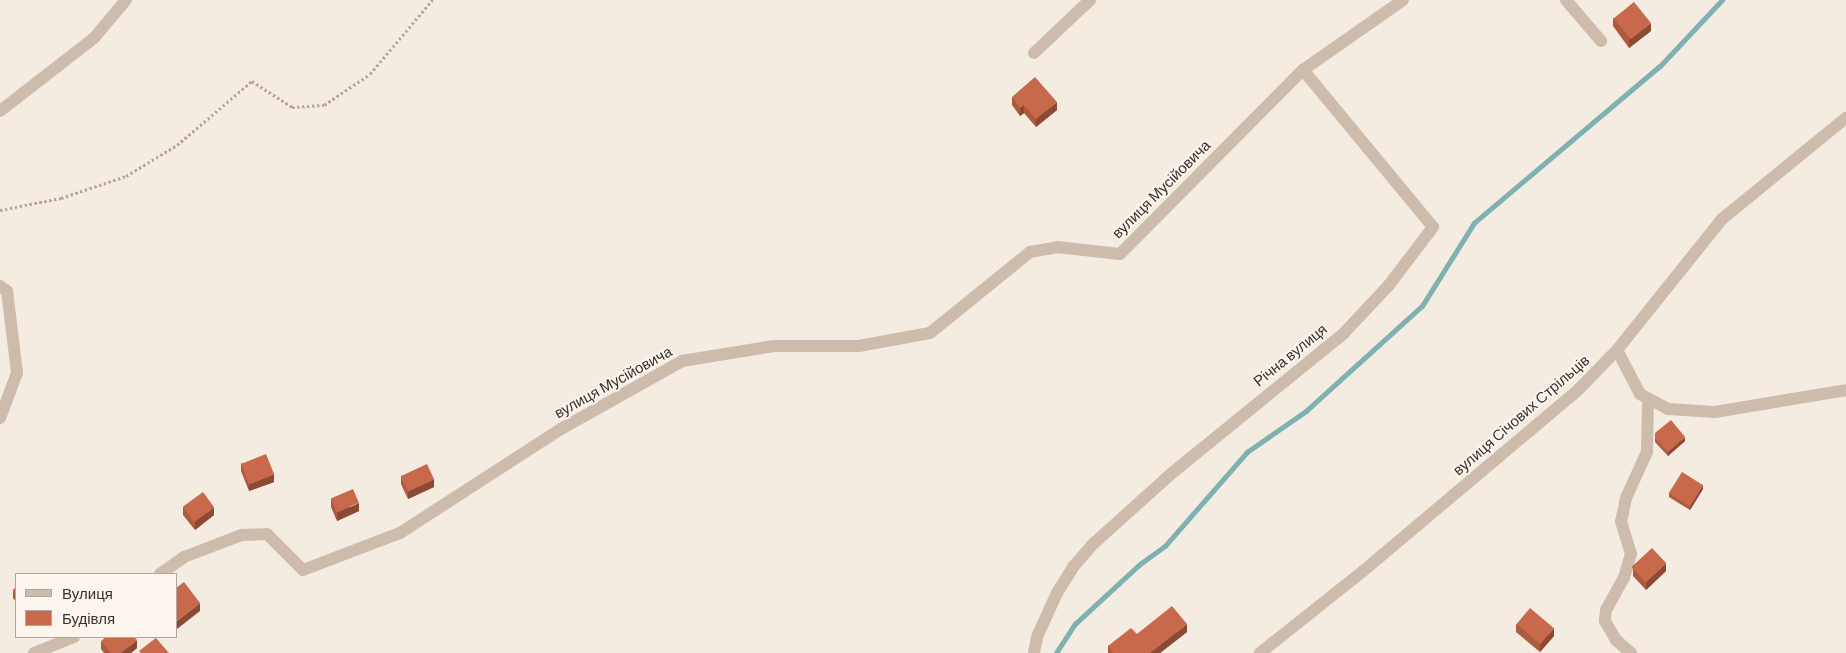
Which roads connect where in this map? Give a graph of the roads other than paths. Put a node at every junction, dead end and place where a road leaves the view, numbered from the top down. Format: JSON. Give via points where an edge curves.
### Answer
{"nodes":[{"id":1,"x":126,"y":0,"type":"edge"},
{"id":2,"x":1090,"y":0,"type":"edge"},
{"id":3,"x":1403,"y":0,"type":"edge"},
{"id":4,"x":1566,"y":0,"type":"edge"},
{"id":5,"x":1602,"y":41,"type":"dead end"},
{"id":6,"x":1034,"y":53,"type":"dead end"},
{"id":7,"x":1303,"y":70,"type":"junction"},
{"id":8,"x":0,"y":111,"type":"edge"},
{"id":9,"x":1846,"y":118,"type":"edge"},
{"id":10,"x":0,"y":286,"type":"edge"},
{"id":11,"x":1617,"y":350,"type":"junction"},
{"id":12,"x":1846,"y":390,"type":"edge"},
{"id":13,"x":1648,"y":401,"type":"junction"},
{"id":14,"x":0,"y":418,"type":"edge"},
{"id":15,"x":161,"y":573,"type":"edge"},
{"id":16,"x":72,"y":638,"type":"edge"},
{"id":17,"x":34,"y":653,"type":"edge"},
{"id":18,"x":1034,"y":653,"type":"edge"},
{"id":19,"x":1260,"y":653,"type":"edge"},
{"id":20,"x":1631,"y":653,"type":"edge"}],
"edges":[{"from":1,"to":8,"type":"street","via":[[94,38]]},
{"from":2,"to":6,"type":"street"},
{"from":3,"to":7,"type":"street","name":"вулиця Мусійовича"},
{"from":4,"to":5,"type":"street"},
{"from":7,"to":15,"type":"street","name":"вулиця Мусійовича","via":[[1120,254],[1058,247],[1030,252],[930,333],[859,346],[774,346],[682,361],[561,429],[400,533],[303,570],[267,534],[242,536],[184,557]]},
{"from":7,"to":18,"type":"street","name":"Річна вулиця","via":[[1433,227],[1389,285],[1344,333],[1172,473],[1092,545],[1072,567],[1057,594],[1037,637]]},
{"from":9,"to":11,"type":"street","name":"вулиця Січових Стрільців","via":[[1722,219]]},
{"from":10,"to":14,"type":"street","via":[[7,291],[17,373]]},
{"from":11,"to":13,"type":"street","via":[[1628,376]]},
{"from":11,"to":19,"type":"street","name":"вулиця Січових Стрільців","via":[[1578,390],[1484,471]]},
{"from":12,"to":13,"type":"street","via":[[1715,412],[1668,409]]},
{"from":13,"to":20,"type":"street","via":[[1647,452],[1626,498],[1620,522],[1631,554],[1624,578],[1606,610],[1605,621],[1616,640]]},
{"from":16,"to":17,"type":"street"}]}
